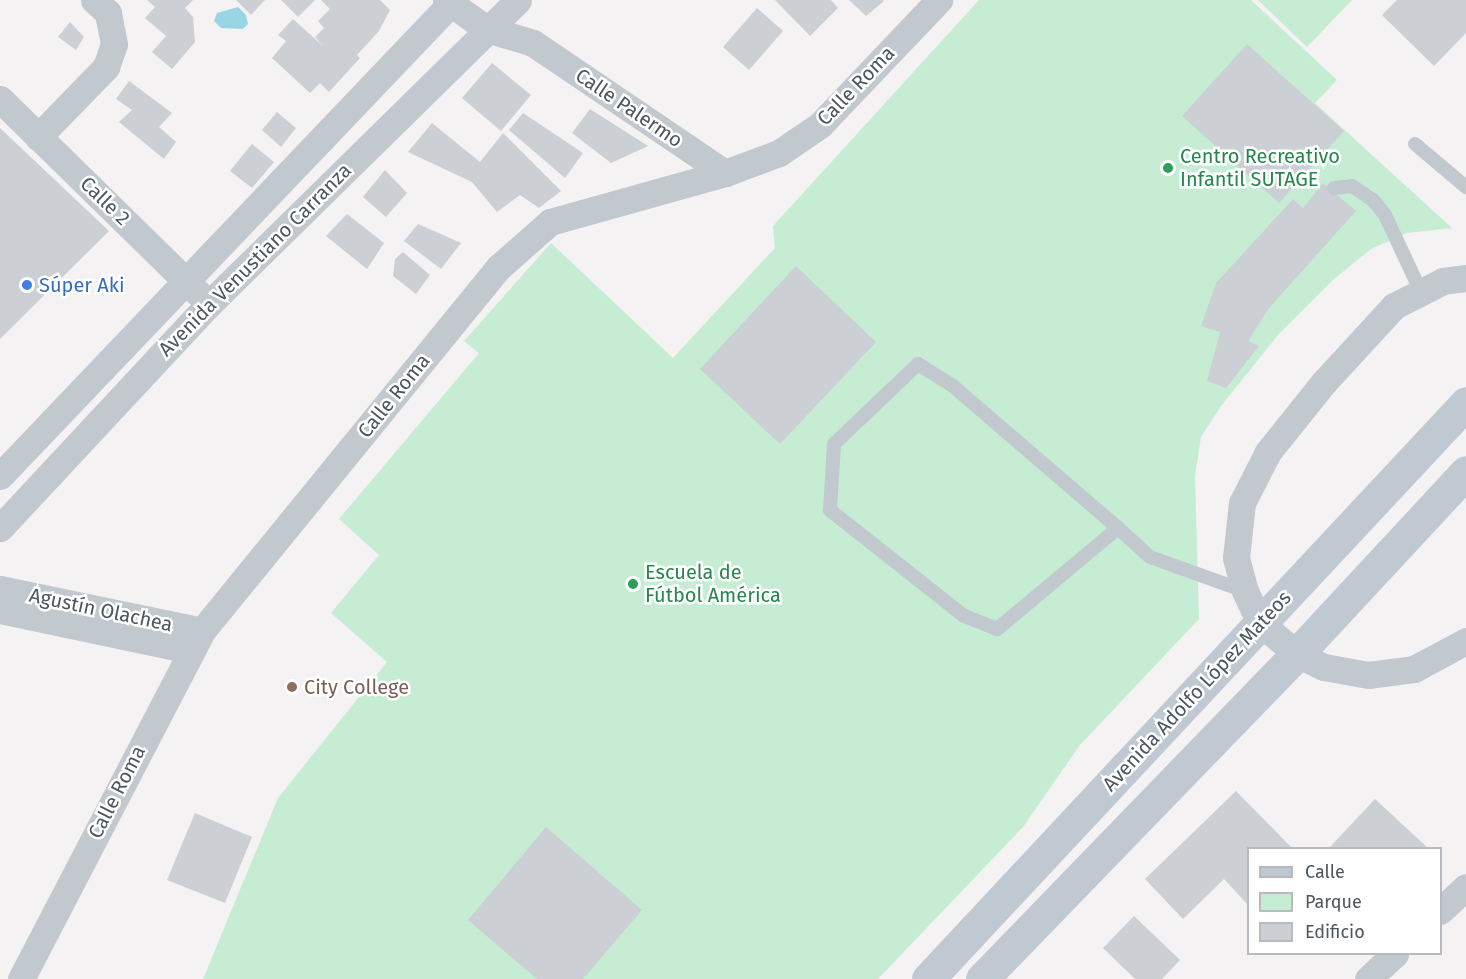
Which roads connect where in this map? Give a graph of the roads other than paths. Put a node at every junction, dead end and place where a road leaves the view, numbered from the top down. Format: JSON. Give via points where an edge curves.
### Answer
{"nodes":[{"id":1,"x":94,"y":0,"type":"edge"},
{"id":2,"x":939,"y":0,"type":"edge"},
{"id":3,"x":450,"y":1,"type":"edge"},
{"id":4,"x":511,"y":2,"type":"edge"},
{"id":5,"x":488,"y":29,"type":"junction"},
{"id":6,"x":532,"y":43,"type":"junction"},
{"id":7,"x":0,"y":99,"type":"edge"},
{"id":8,"x":38,"y":137,"type":"junction"},
{"id":9,"x":1415,"y":144,"type":"dead end"},
{"id":10,"x":725,"y":173,"type":"junction"},
{"id":11,"x":1466,"y":187,"type":"edge"},
{"id":12,"x":1334,"y":188,"type":"dead end"},
{"id":13,"x":1466,"y":278,"type":"edge"},
{"id":14,"x":186,"y":281,"type":"junction"},
{"id":15,"x":1421,"y":292,"type":"junction"},
{"id":16,"x":209,"y":304,"type":"junction"},
{"id":17,"x":1466,"y":403,"type":"edge"},
{"id":18,"x":1466,"y":472,"type":"edge"},
{"id":19,"x":0,"y":476,"type":"edge"},
{"id":20,"x":0,"y":528,"type":"edge"},
{"id":21,"x":1118,"y":528,"type":"junction"},
{"id":22,"x":0,"y":589,"type":"edge"},
{"id":23,"x":1245,"y":591,"type":"junction"},
{"id":24,"x":0,"y":610,"type":"edge"},
{"id":25,"x":1260,"y":623,"type":"junction"},
{"id":26,"x":196,"y":641,"type":"junction"},
{"id":27,"x":1466,"y":641,"type":"edge"},
{"id":28,"x":1297,"y":654,"type":"junction"},
{"id":29,"x":1466,"y":887,"type":"edge"},
{"id":30,"x":1442,"y":909,"type":"edge"},
{"id":31,"x":1394,"y":955,"type":"edge"},
{"id":32,"x":21,"y":979,"type":"edge"},
{"id":33,"x":928,"y":979,"type":"edge"},
{"id":34,"x":982,"y":979,"type":"edge"},
{"id":35,"x":1368,"y":979,"type":"edge"}],
"edges":[{"from":1,"to":8,"type":"street","via":[[108,13],[114,44],[105,67]]},
{"from":2,"to":10,"type":"street","name":"Calle Roma","via":[[820,125],[779,153]]},
{"from":3,"to":5,"type":"street","name":"Calle Palermo"},
{"from":3,"to":14,"type":"street","name":"Avenida Venustiano Carranza"},
{"from":4,"to":5,"type":"street","name":"Avenida Venustiano Carranza"},
{"from":4,"to":6,"type":"street","name":"Calle Palermo"},
{"from":5,"to":6,"type":"street","name":"Calle Palermo"},
{"from":5,"to":16,"type":"street","name":"Avenida Venustiano Carranza"},
{"from":6,"to":10,"type":"street","name":"Calle Palermo"},
{"from":7,"to":8,"type":"street","name":"Calle 2"},
{"from":8,"to":14,"type":"street","name":"Calle 2"},
{"from":9,"to":11,"type":"lane"},
{"from":10,"to":26,"type":"street","name":"Calle Roma","via":[[550,222],[499,267]]},
{"from":12,"to":15,"type":"lane","via":[[1352,186],[1373,200],[1385,215]]},
{"from":13,"to":15,"type":"street","via":[[1443,281]]},
{"from":14,"to":16,"type":"street","name":"Calle 2"},
{"from":14,"to":19,"type":"street","name":"Avenida Venustiano Carranza"},
{"from":15,"to":23,"type":"street","via":[[1394,306],[1268,452],[1242,503],[1236,558]]},
{"from":16,"to":20,"type":"street","name":"Avenida Venustiano Carranza"},
{"from":17,"to":25,"type":"main road","name":"Avenida Adolfo López Mateos"},
{"from":18,"to":28,"type":"main road"},
{"from":21,"to":21,"type":"lane","via":[[953,386],[918,364],[834,444],[831,510],[964,616],[997,629]]},
{"from":21,"to":23,"type":"lane","via":[[1150,557]]},
{"from":22,"to":26,"type":"street","name":"Agustín Olachea"},
{"from":23,"to":25,"type":"street"},
{"from":24,"to":26,"type":"street","name":"Agustín Olachea"},
{"from":25,"to":28,"type":"street"},
{"from":25,"to":33,"type":"main road","name":"Avenida Adolfo López Mateos"},
{"from":26,"to":32,"type":"street","name":"Calle Roma"},
{"from":27,"to":28,"type":"street","via":[[1414,669],[1368,675],[1324,667]]},
{"from":28,"to":34,"type":"main road"},
{"from":29,"to":30,"type":"street"},
{"from":31,"to":35,"type":"street"}]}
